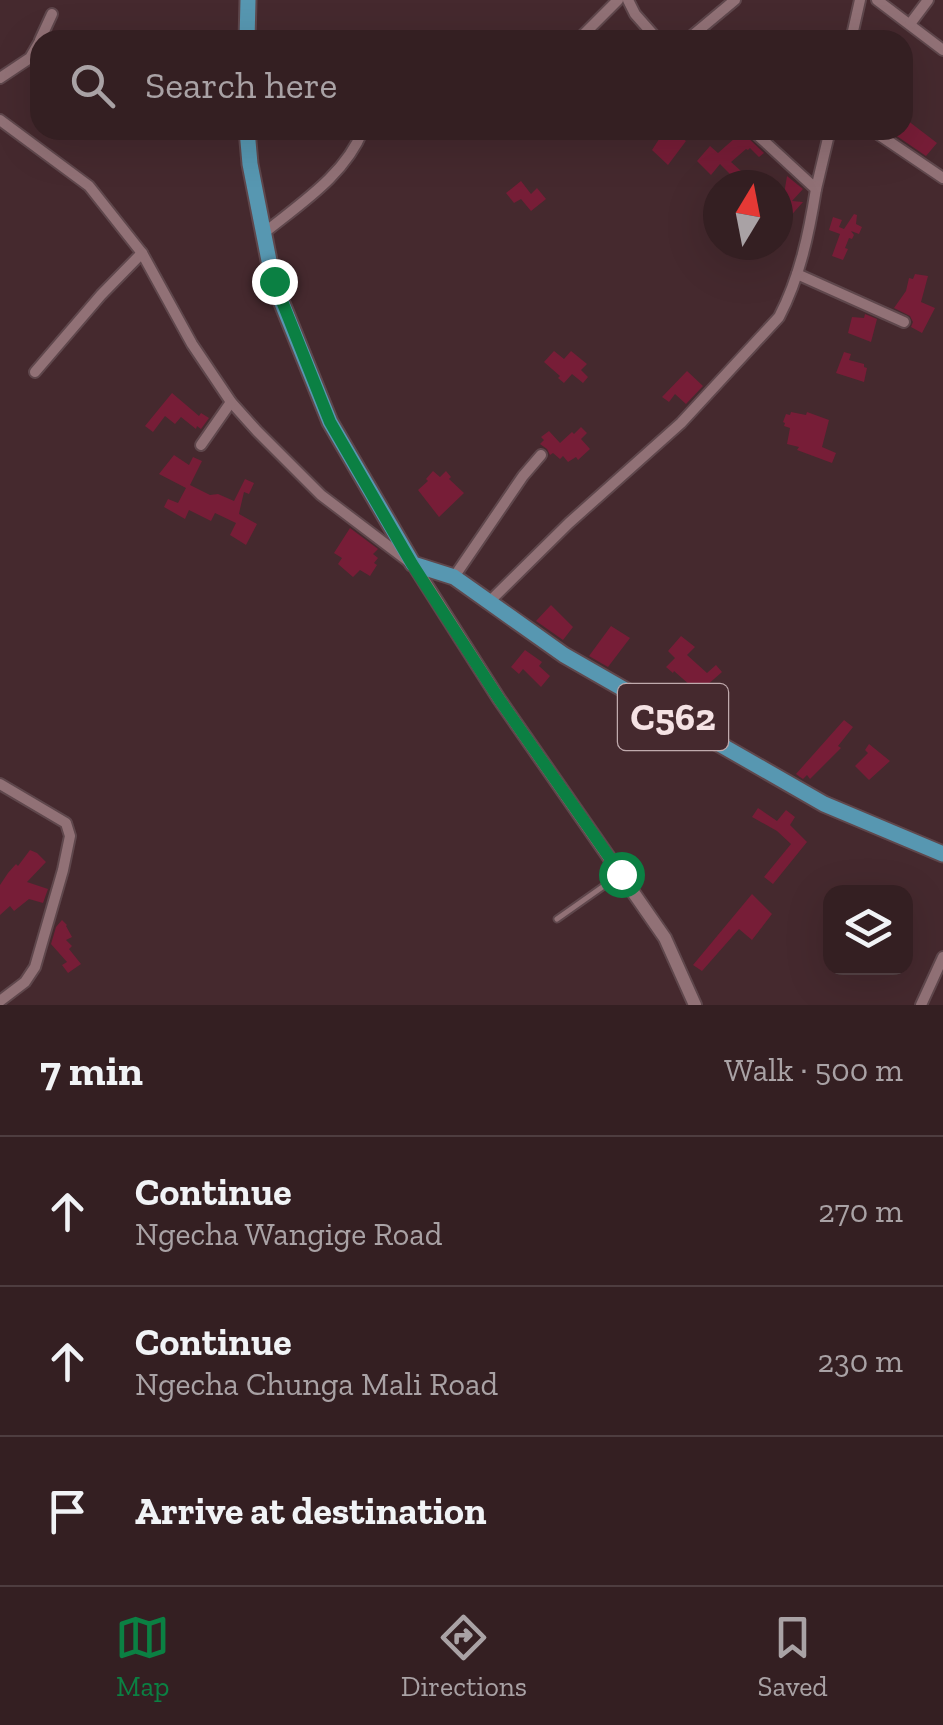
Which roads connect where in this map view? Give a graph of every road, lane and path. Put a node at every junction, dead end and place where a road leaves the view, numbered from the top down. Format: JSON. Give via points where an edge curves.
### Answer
{"nodes":[{"id":1,"x":248,"y":0,"type":"edge"},
{"id":2,"x":618,"y":0,"type":"edge"},
{"id":3,"x":628,"y":0,"type":"edge"},
{"id":4,"x":735,"y":0,"type":"edge"},
{"id":5,"x":860,"y":0,"type":"edge"},
{"id":6,"x":877,"y":0,"type":"edge"},
{"id":7,"x":928,"y":0,"type":"edge"},
{"id":8,"x":52,"y":14,"type":"dead end"},
{"id":9,"x":910,"y":24,"type":"junction"},
{"id":10,"x":45,"y":30,"type":"edge"},
{"id":11,"x":247,"y":30,"type":"edge"},
{"id":12,"x":588,"y":30,"type":"edge"},
{"id":13,"x":649,"y":30,"type":"edge"},
{"id":14,"x":699,"y":30,"type":"edge"},
{"id":15,"x":853,"y":30,"type":"edge"},
{"id":16,"x":943,"y":50,"type":"edge"},
{"id":17,"x":30,"y":58,"type":"edge"},
{"id":18,"x":0,"y":78,"type":"edge"},
{"id":19,"x":0,"y":120,"type":"edge"},
{"id":20,"x":248,"y":140,"type":"edge"},
{"id":21,"x":358,"y":140,"type":"edge"},
{"id":22,"x":763,"y":140,"type":"edge"},
{"id":23,"x":828,"y":140,"type":"edge"},
{"id":24,"x":887,"y":140,"type":"edge"},
{"id":25,"x":943,"y":178,"type":"edge"},
{"id":26,"x":816,"y":189,"type":"junction"},
{"id":27,"x":264,"y":233,"type":"junction"},
{"id":28,"x":142,"y":252,"type":"junction"},
{"id":29,"x":796,"y":274,"type":"junction"},
{"id":30,"x":904,"y":322,"type":"dead end"},
{"id":31,"x":34,"y":372,"type":"dead end"},
{"id":32,"x":230,"y":402,"type":"junction"},
{"id":33,"x":201,"y":445,"type":"dead end"},
{"id":34,"x":542,"y":455,"type":"dead end"},
{"id":35,"x":412,"y":564,"type":"junction"},
{"id":36,"x":454,"y":577,"type":"junction"},
{"id":37,"x":489,"y":602,"type":"junction"},
{"id":38,"x":0,"y":784,"type":"edge"},
{"id":39,"x":943,"y":854,"type":"edge"},
{"id":40,"x":621,"y":874,"type":"junction"},
{"id":41,"x":557,"y":919,"type":"dead end"},
{"id":42,"x":943,"y":958,"type":"edge"},
{"id":43,"x":0,"y":1001,"type":"edge"},
{"id":44,"x":695,"y":1005,"type":"edge"},
{"id":45,"x":922,"y":1005,"type":"edge"}],
"edges":[{"from":1,"to":11,"type":"main road"},
{"from":2,"to":12,"type":"street"},
{"from":3,"to":13,"type":"street"},
{"from":4,"to":14,"type":"street"},
{"from":5,"to":15,"type":"street"},
{"from":6,"to":9,"type":"street"},
{"from":7,"to":9,"type":"street"},
{"from":8,"to":10,"type":"street"},
{"from":9,"to":16,"type":"street"},
{"from":17,"to":18,"type":"street"},
{"from":19,"to":28,"type":"street","via":[[89,186]]},
{"from":20,"to":27,"type":"main road"},
{"from":21,"to":27,"type":"street","via":[[348,160]]},
{"from":22,"to":26,"type":"street"},
{"from":23,"to":26,"type":"street"},
{"from":24,"to":25,"type":"street"},
{"from":26,"to":29,"type":"street"},
{"from":27,"to":35,"type":"main road","via":[[274,281],[330,422]]},
{"from":28,"to":31,"type":"street"},
{"from":28,"to":32,"type":"street"},
{"from":29,"to":30,"type":"street"},
{"from":29,"to":37,"type":"street","via":[[779,317],[681,423]]},
{"from":32,"to":33,"type":"street"},
{"from":32,"to":35,"type":"street","via":[[321,495]]},
{"from":34,"to":36,"type":"street"},
{"from":35,"to":36,"type":"main road","number":"C562"},
{"from":35,"to":40,"type":"street"},
{"from":36,"to":37,"type":"main road","number":"C562"},
{"from":37,"to":39,"type":"main road","number":"C562","via":[[564,655],[824,804]]},
{"from":38,"to":43,"type":"street","via":[[70,831],[36,966]]},
{"from":40,"to":41,"type":"lane"},
{"from":40,"to":44,"type":"street","via":[[664,938]]},
{"from":42,"to":45,"type":"street"}]}
